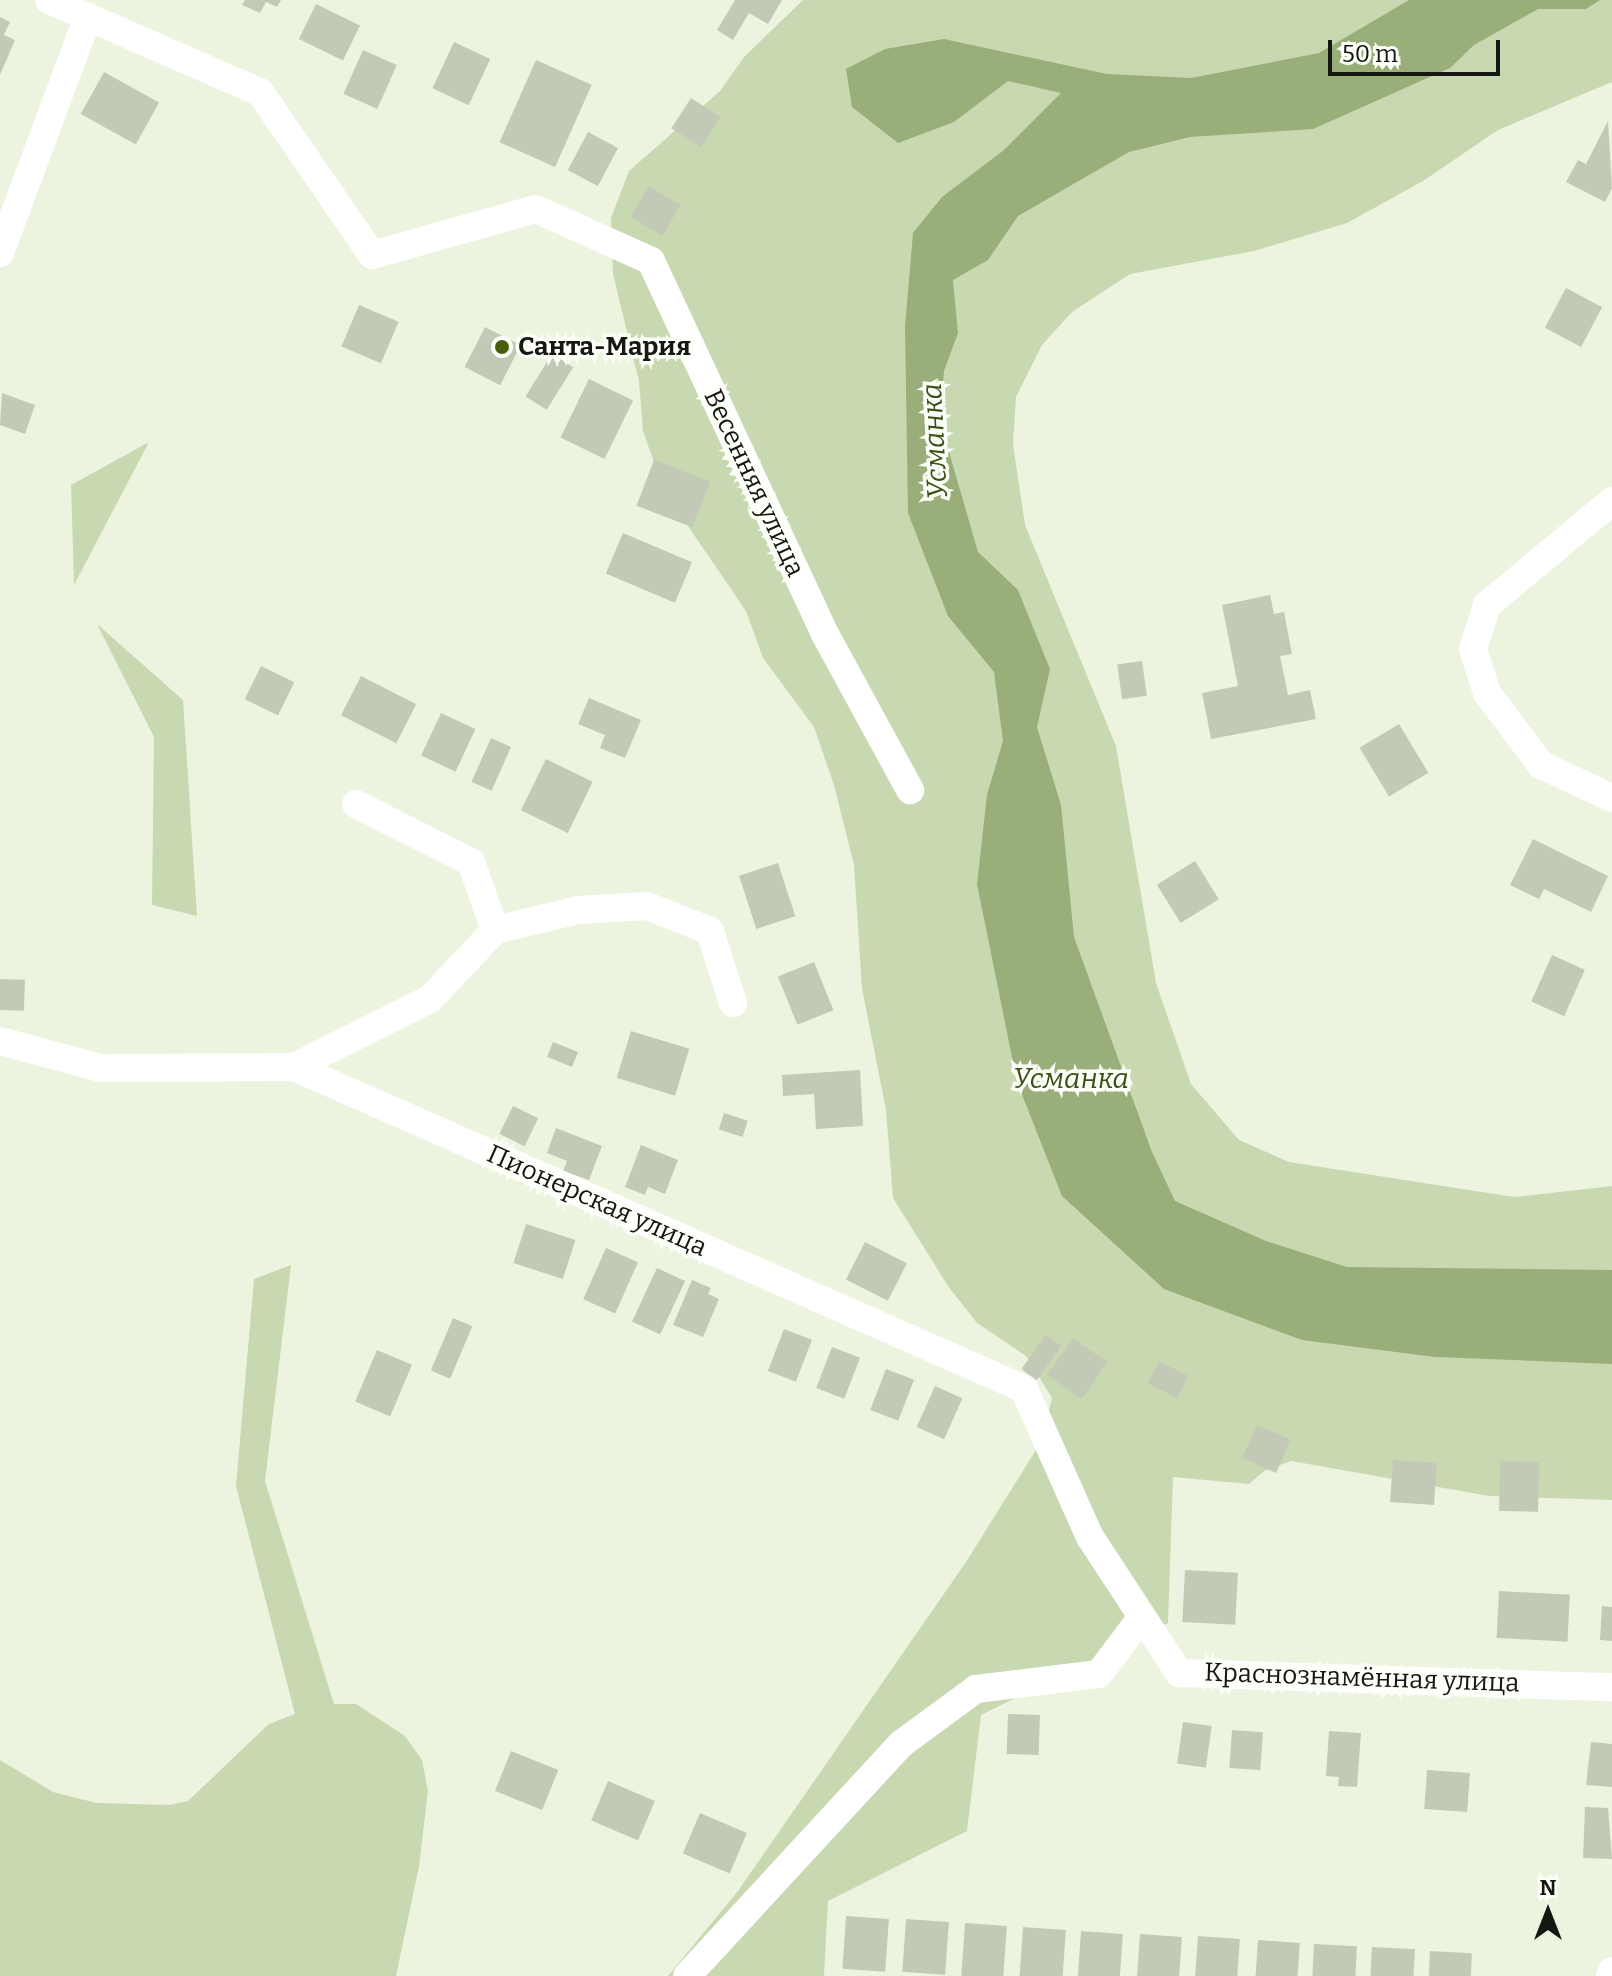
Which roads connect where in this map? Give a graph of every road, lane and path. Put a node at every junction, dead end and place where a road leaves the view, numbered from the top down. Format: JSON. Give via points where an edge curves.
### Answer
{"nodes":[{"id":1,"x":49,"y":0,"type":"edge"},
{"id":2,"x":88,"y":17,"type":"junction"},
{"id":3,"x":0,"y":253,"type":"edge"},
{"id":4,"x":1612,"y":501,"type":"edge"},
{"id":5,"x":910,"y":790,"type":"dead end"},
{"id":6,"x":1612,"y":798,"type":"edge"},
{"id":7,"x":356,"y":804,"type":"dead end"},
{"id":8,"x":495,"y":930,"type":"junction"},
{"id":9,"x":733,"y":1003,"type":"dead end"},
{"id":10,"x":0,"y":1041,"type":"edge"},
{"id":11,"x":294,"y":1067,"type":"junction"},
{"id":12,"x":1090,"y":1537,"type":"joint"},
{"id":13,"x":1142,"y":1617,"type":"junction"},
{"id":14,"x":1612,"y":1687,"type":"edge"},
{"id":15,"x":687,"y":1976,"type":"edge"}],
"edges":[{"from":1,"to":2,"type":"street","name":"Весенняя улица"},
{"from":2,"to":3,"type":"street"},
{"from":2,"to":5,"type":"street","name":"Весенняя улица","via":[[260,92],[372,255],[536,209],[651,261],[825,634]]},
{"from":4,"to":6,"type":"street","via":[[1487,605],[1473,649],[1487,693],[1541,765]]},
{"from":7,"to":8,"type":"street","via":[[471,862]]},
{"from":8,"to":9,"type":"street","via":[[578,910],[647,906],[710,931]]},
{"from":8,"to":11,"type":"street","via":[[430,999]]},
{"from":10,"to":11,"type":"street","name":"Пионерская улица","via":[[100,1068]]},
{"from":11,"to":12,"type":"street","name":"Пионерская улица","via":[[1024,1389]]},
{"from":12,"to":13,"type":"street","name":"Краснознамённая улица"},
{"from":13,"to":14,"type":"street","name":"Краснознамённая улица","via":[[1179,1673]]},
{"from":13,"to":15,"type":"street","via":[[1099,1674],[976,1689],[901,1744]]}]}
